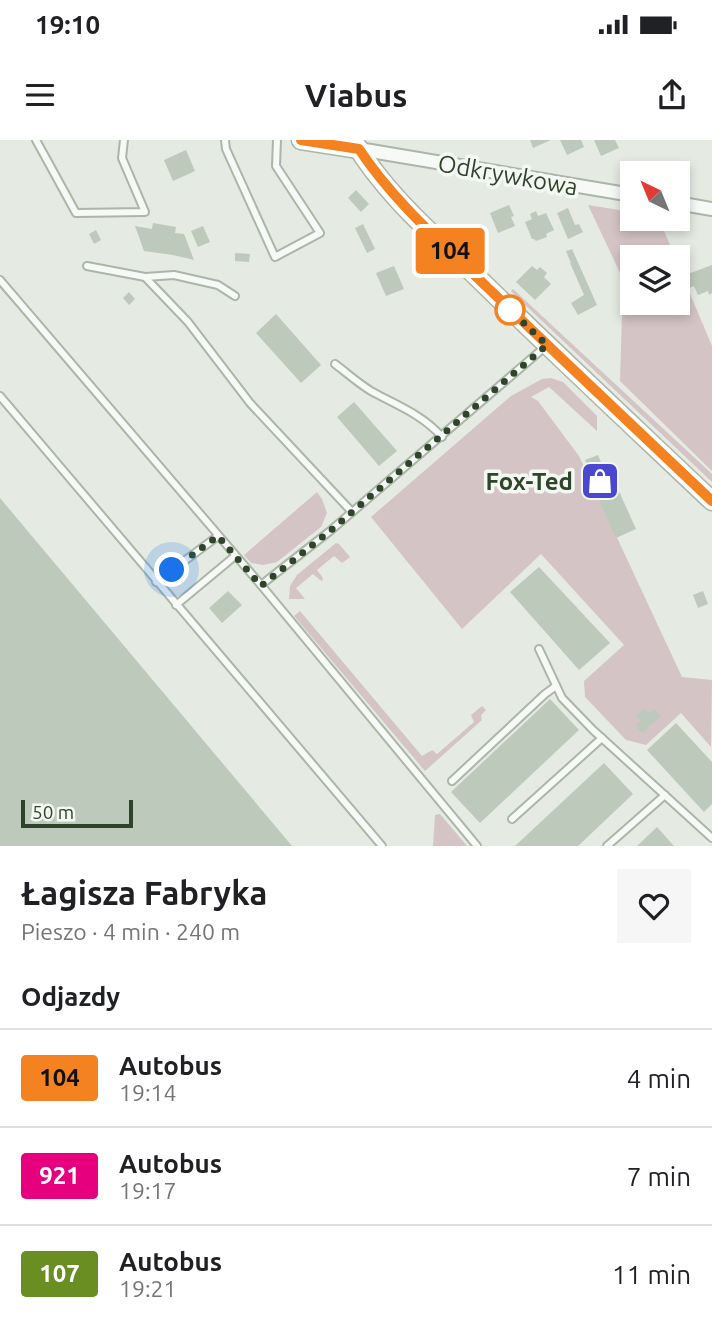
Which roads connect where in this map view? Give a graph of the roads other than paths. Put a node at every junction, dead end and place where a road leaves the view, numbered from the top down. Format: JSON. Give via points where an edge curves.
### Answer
{"nodes":[{"id":1,"x":36,"y":140,"type":"edge"},
{"id":2,"x":124,"y":140,"type":"edge"},
{"id":3,"x":225,"y":140,"type":"edge"},
{"id":4,"x":277,"y":140,"type":"edge"},
{"id":5,"x":301,"y":140,"type":"edge"},
{"id":6,"x":356,"y":145,"type":"edge"},
{"id":7,"x":620,"y":193,"type":"edge"},
{"id":8,"x":690,"y":205,"type":"edge"},
{"id":9,"x":712,"y":209,"type":"edge"},
{"id":10,"x":87,"y":266,"type":"dead end"},
{"id":11,"x":145,"y":277,"type":"junction"},
{"id":12,"x":0,"y":280,"type":"edge"},
{"id":13,"x":235,"y":296,"type":"dead end"},
{"id":14,"x":547,"y":345,"type":"junction"},
{"id":15,"x":335,"y":364,"type":"dead end"},
{"id":16,"x":0,"y":396,"type":"edge"},
{"id":17,"x":442,"y":436,"type":"junction"},
{"id":18,"x":712,"y":501,"type":"edge"},
{"id":19,"x":352,"y":512,"type":"junction"},
{"id":20,"x":218,"y":536,"type":"junction"},
{"id":21,"x":235,"y":556,"type":"junction"},
{"id":22,"x":156,"y":582,"type":"junction"},
{"id":23,"x":261,"y":586,"type":"junction"},
{"id":24,"x":176,"y":605,"type":"junction"},
{"id":25,"x":539,"y":649,"type":"dead end"},
{"id":26,"x":556,"y":686,"type":"junction"},
{"id":27,"x":602,"y":738,"type":"junction"},
{"id":28,"x":452,"y":781,"type":"dead end"},
{"id":29,"x":665,"y":795,"type":"junction"},
{"id":30,"x":512,"y":820,"type":"dead end"},
{"id":31,"x":712,"y":838,"type":"edge"},
{"id":32,"x":382,"y":846,"type":"edge"},
{"id":33,"x":477,"y":846,"type":"edge"},
{"id":34,"x":607,"y":846,"type":"edge"}],
"edges":[{"from":1,"to":2,"type":"lane","via":[[76,213],[145,212],[122,158]]},
{"from":3,"to":4,"type":"lane","via":[[275,257],[320,233],[276,166]]},
{"from":5,"to":6,"type":"street","name":"Odkrywkowa"},
{"from":6,"to":7,"type":"street","name":"Odkrywkowa"},
{"from":6,"to":14,"type":"street","via":[[404,207]]},
{"from":8,"to":9,"type":"street"},
{"from":10,"to":11,"type":"lane"},
{"from":11,"to":13,"type":"lane","via":[[174,275],[218,285]]},
{"from":11,"to":19,"type":"lane","via":[[188,322],[250,403]]},
{"from":12,"to":20,"type":"lane"},
{"from":14,"to":17,"type":"lane"},
{"from":14,"to":18,"type":"street"},
{"from":15,"to":17,"type":"lane"},
{"from":16,"to":22,"type":"lane"},
{"from":17,"to":19,"type":"lane"},
{"from":19,"to":23,"type":"lane"},
{"from":20,"to":21,"type":"lane"},
{"from":20,"to":22,"type":"lane"},
{"from":21,"to":23,"type":"lane"},
{"from":21,"to":24,"type":"lane"},
{"from":22,"to":24,"type":"lane"},
{"from":23,"to":33,"type":"lane"},
{"from":24,"to":32,"type":"lane"},
{"from":25,"to":26,"type":"lane"},
{"from":26,"to":27,"type":"lane"},
{"from":26,"to":28,"type":"lane"},
{"from":27,"to":29,"type":"lane"},
{"from":27,"to":30,"type":"lane"},
{"from":29,"to":31,"type":"lane"},
{"from":29,"to":34,"type":"lane"}]}
